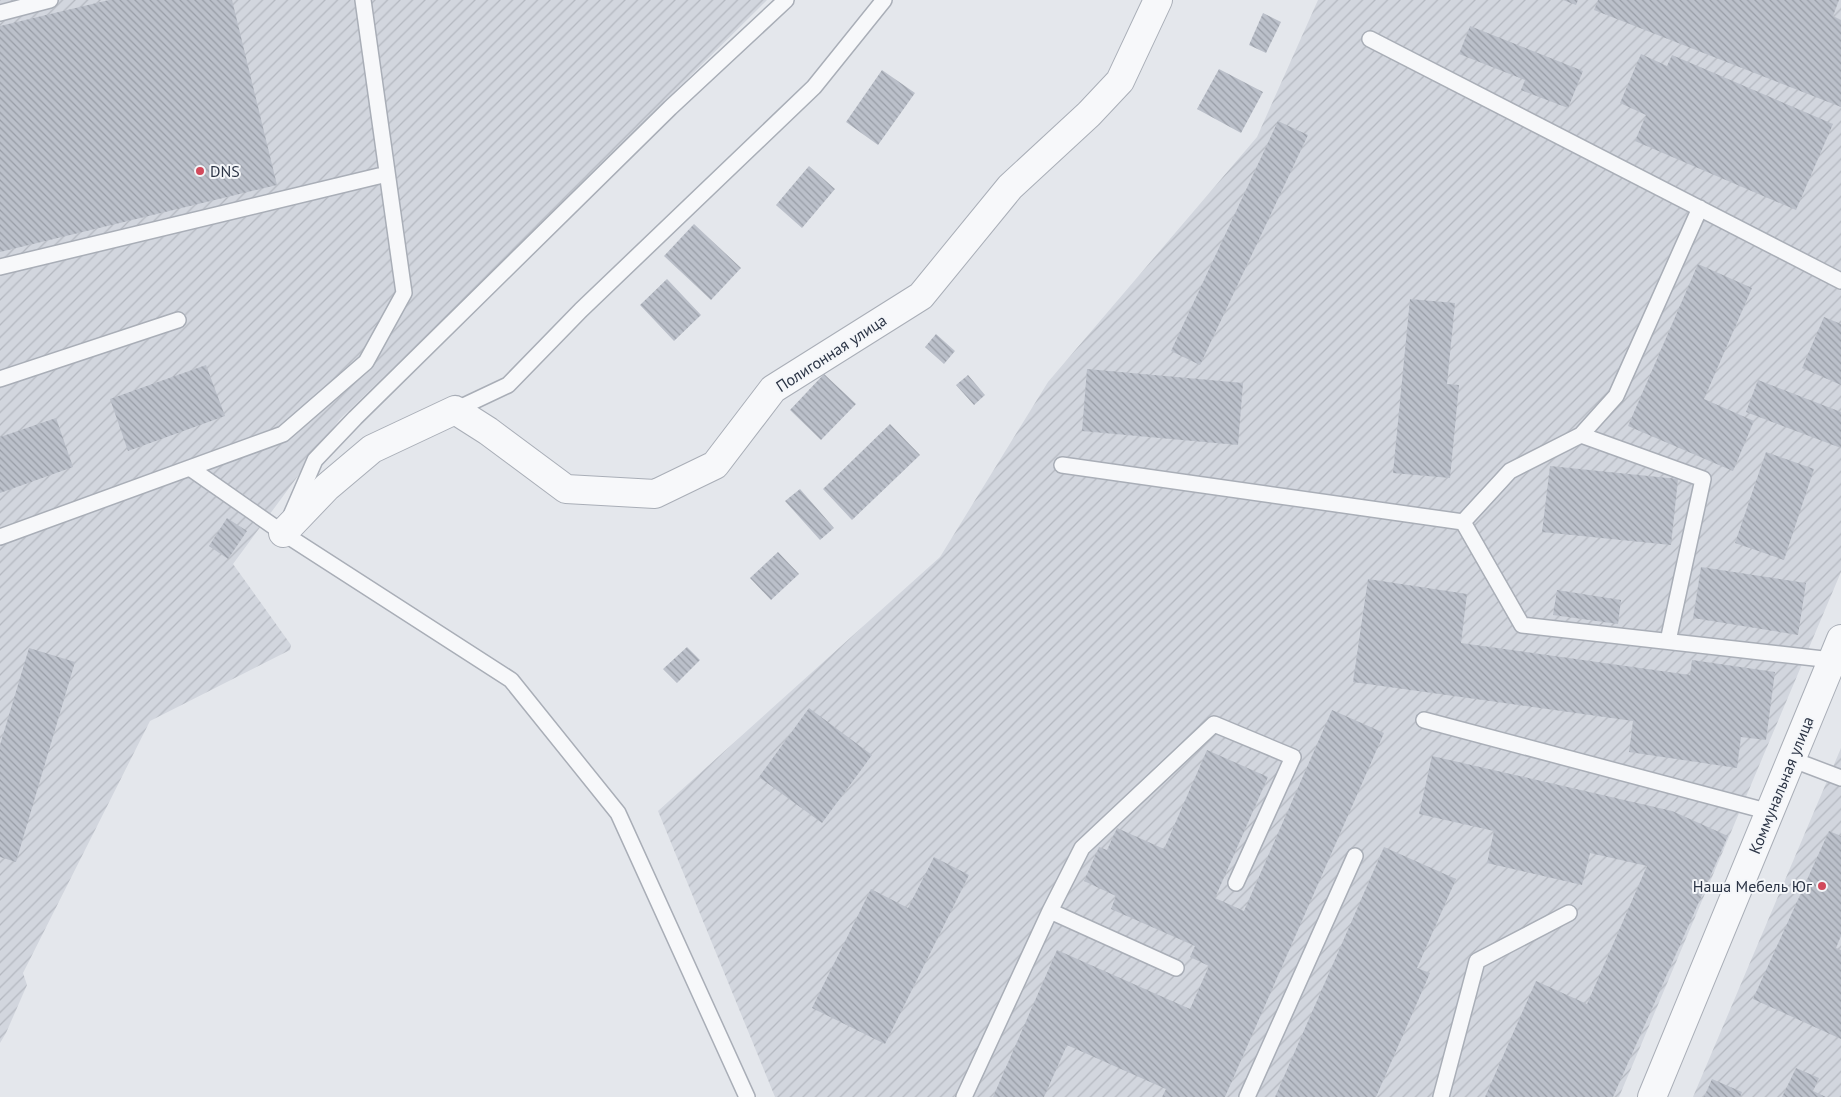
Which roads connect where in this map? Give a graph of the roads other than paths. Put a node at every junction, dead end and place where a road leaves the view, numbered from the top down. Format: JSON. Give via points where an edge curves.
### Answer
{"nodes":[{"id":1,"x":50,"y":0,"type":"edge"},
{"id":2,"x":363,"y":0,"type":"edge"},
{"id":3,"x":786,"y":0,"type":"edge"},
{"id":4,"x":884,"y":0,"type":"edge"},
{"id":5,"x":1158,"y":0,"type":"edge"},
{"id":6,"x":0,"y":13,"type":"edge"},
{"id":7,"x":1370,"y":39,"type":"dead end"},
{"id":8,"x":387,"y":174,"type":"junction"},
{"id":9,"x":1700,"y":208,"type":"junction"},
{"id":10,"x":0,"y":267,"type":"edge"},
{"id":11,"x":1841,"y":281,"type":"edge"},
{"id":12,"x":178,"y":320,"type":"dead end"},
{"id":13,"x":0,"y":379,"type":"edge"},
{"id":14,"x":455,"y":410,"type":"junction"},
{"id":15,"x":1581,"y":435,"type":"junction"},
{"id":16,"x":1062,"y":465,"type":"dead end"},
{"id":17,"x":190,"y":468,"type":"junction"},
{"id":18,"x":1463,"y":522,"type":"junction"},
{"id":19,"x":283,"y":533,"type":"junction"},
{"id":20,"x":0,"y":537,"type":"edge"},
{"id":21,"x":1668,"y":642,"type":"junction"},
{"id":22,"x":1837,"y":650,"type":"edge"},
{"id":23,"x":1424,"y":720,"type":"dead end"},
{"id":24,"x":1791,"y":759,"type":"junction"},
{"id":25,"x":1841,"y":778,"type":"edge"},
{"id":26,"x":1770,"y":812,"type":"junction"},
{"id":27,"x":1355,"y":856,"type":"dead end"},
{"id":28,"x":1236,"y":883,"type":"dead end"},
{"id":29,"x":1050,"y":910,"type":"junction"},
{"id":30,"x":1569,"y":913,"type":"dead end"},
{"id":31,"x":1176,"y":968,"type":"dead end"},
{"id":32,"x":747,"y":1097,"type":"edge"},
{"id":33,"x":964,"y":1097,"type":"edge"},
{"id":34,"x":1247,"y":1097,"type":"edge"},
{"id":35,"x":1441,"y":1097,"type":"edge"},
{"id":36,"x":1652,"y":1097,"type":"edge"}],
"edges":[{"from":1,"to":6,"type":"lane"},
{"from":2,"to":8,"type":"lane"},
{"from":3,"to":19,"type":"lane","via":[[670,108],[348,425],[315,460]]},
{"from":4,"to":14,"type":"lane","via":[[814,87],[508,384]]},
{"from":5,"to":14,"type":"street","name":"Полигонная улица","via":[[1120,81],[1010,188],[922,296],[773,389],[714,465],[655,494],[566,489]]},
{"from":7,"to":9,"type":"lane"},
{"from":8,"to":10,"type":"lane"},
{"from":8,"to":17,"type":"lane","via":[[404,293],[366,362],[283,434]]},
{"from":9,"to":11,"type":"lane"},
{"from":9,"to":15,"type":"lane","via":[[1616,396]]},
{"from":12,"to":13,"type":"lane"},
{"from":14,"to":19,"type":"street","via":[[372,449],[327,488]]},
{"from":15,"to":18,"type":"lane","via":[[1510,471]]},
{"from":15,"to":21,"type":"lane","via":[[1703,479]]},
{"from":16,"to":18,"type":"lane"},
{"from":17,"to":19,"type":"lane"},
{"from":17,"to":20,"type":"lane"},
{"from":18,"to":21,"type":"lane","via":[[1522,625]]},
{"from":19,"to":32,"type":"lane","via":[[511,680],[618,813]]},
{"from":21,"to":22,"type":"lane"},
{"from":22,"to":24,"type":"street","name":"Коммунальная улица"},
{"from":23,"to":26,"type":"lane"},
{"from":24,"to":25,"type":"lane"},
{"from":24,"to":26,"type":"street","name":"Коммунальная улица"},
{"from":26,"to":36,"type":"street","name":"Коммунальная улица"},
{"from":27,"to":34,"type":"lane"},
{"from":28,"to":29,"type":"lane","via":[[1293,757],[1214,724],[1082,848]]},
{"from":29,"to":31,"type":"lane"},
{"from":29,"to":33,"type":"lane"},
{"from":30,"to":35,"type":"lane","via":[[1477,961]]}]}
